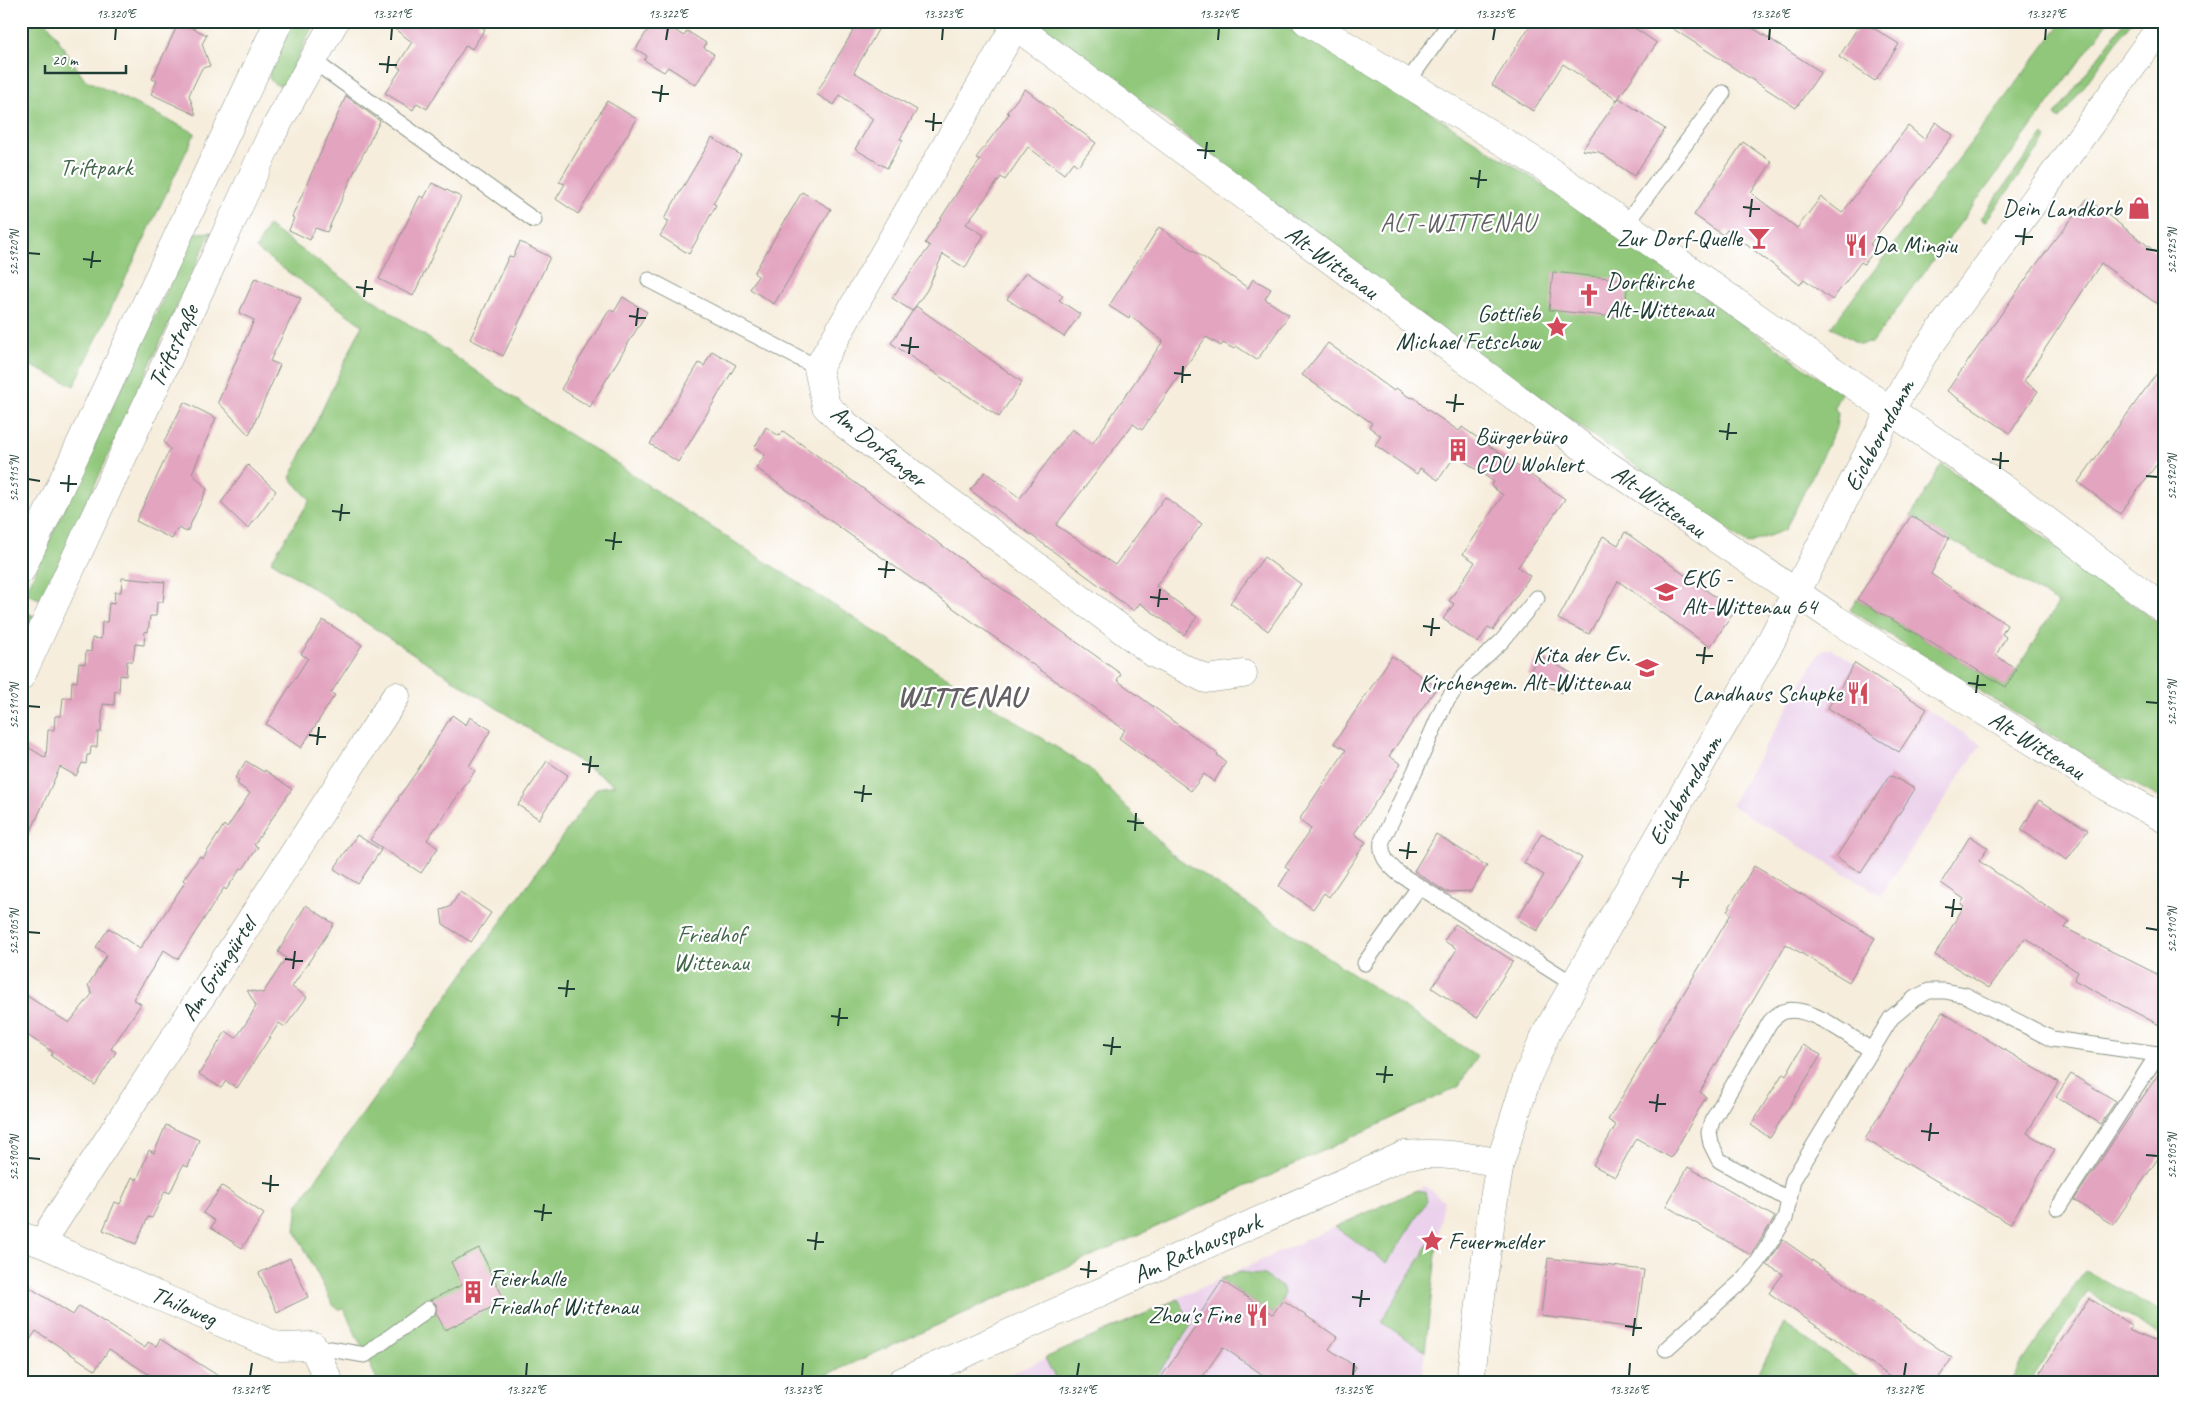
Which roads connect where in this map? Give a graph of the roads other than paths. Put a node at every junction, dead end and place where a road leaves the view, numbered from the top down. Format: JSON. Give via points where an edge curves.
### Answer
{"nodes":[{"id":1,"x":279,"y":21,"type":"edge"},
{"id":2,"x":335,"y":21,"type":"edge"},
{"id":3,"x":1306,"y":21,"type":"edge"},
{"id":4,"x":1451,"y":21,"type":"edge"},
{"id":5,"x":2165,"y":21,"type":"edge"},
{"id":6,"x":1012,"y":24,"type":"edge"},
{"id":7,"x":312,"y":60,"type":"junction"},
{"id":8,"x":1407,"y":83,"type":"junction"},
{"id":9,"x":1723,"y":93,"type":"dead end"},
{"id":10,"x":235,"y":115,"type":"junction"},
{"id":11,"x":272,"y":134,"type":"junction"},
{"id":12,"x":534,"y":220,"type":"dead end"},
{"id":13,"x":1625,"y":225,"type":"junction"},
{"id":14,"x":649,"y":280,"type":"dead end"},
{"id":15,"x":818,"y":368,"type":"junction"},
{"id":16,"x":1890,"y":411,"type":"junction"},
{"id":17,"x":21,"y":570,"type":"edge"},
{"id":18,"x":1796,"y":594,"type":"junction"},
{"id":19,"x":1537,"y":598,"type":"dead end"},
{"id":20,"x":2165,"y":610,"type":"edge"},
{"id":21,"x":1242,"y":674,"type":"dead end"},
{"id":22,"x":21,"y":676,"type":"edge"},
{"id":23,"x":396,"y":696,"type":"dead end"},
{"id":24,"x":2165,"y":819,"type":"edge"},
{"id":25,"x":1419,"y":887,"type":"junction"},
{"id":26,"x":1366,"y":963,"type":"dead end"},
{"id":27,"x":1573,"y":984,"type":"junction"},
{"id":28,"x":1872,"y":1050,"type":"junction"},
{"id":29,"x":2161,"y":1055,"type":"edge"},
{"id":30,"x":1500,"y":1163,"type":"junction"},
{"id":31,"x":1789,"y":1200,"type":"junction"},
{"id":32,"x":2058,"y":1208,"type":"dead end"},
{"id":33,"x":33,"y":1240,"type":"edge"},
{"id":34,"x":428,"y":1309,"type":"dead end"},
{"id":35,"x":313,"y":1346,"type":"junction"},
{"id":36,"x":1666,"y":1349,"type":"dead end"},
{"id":37,"x":329,"y":1382,"type":"edge"},
{"id":38,"x":901,"y":1382,"type":"edge"},
{"id":39,"x":1470,"y":1382,"type":"edge"}],
"edges":[{"from":1,"to":10,"type":"main road","name":"Triftstraße"},
{"from":2,"to":7,"type":"main road","name":"Triftstraße"},
{"from":3,"to":8,"type":"main road"},
{"from":4,"to":8,"type":"lane"},
{"from":5,"to":16,"type":"main road","name":"Eichborndamm","via":[[1924,353]]},
{"from":6,"to":15,"type":"main road"},
{"from":6,"to":18,"type":"main road","name":"Alt-Wittenau","via":[[1603,462]]},
{"from":7,"to":11,"type":"main road","name":"Triftstraße"},
{"from":7,"to":12,"type":"lane"},
{"from":8,"to":13,"type":"main road","via":[[1541,165]]},
{"from":9,"to":13,"type":"lane"},
{"from":10,"to":11,"type":"main road"},
{"from":10,"to":17,"type":"main road","name":"Triftstraße"},
{"from":11,"to":22,"type":"main road","name":"Triftstraße"},
{"from":13,"to":16,"type":"main road"},
{"from":14,"to":15,"type":"lane"},
{"from":15,"to":21,"type":"main road","name":"Am Dorfanger","via":[[826,406],[846,425],[1155,654],[1206,679]]},
{"from":16,"to":18,"type":"main road","name":"Eichborndamm"},
{"from":16,"to":20,"type":"main road","via":[[2003,488]]},
{"from":18,"to":24,"type":"main road","name":"Alt-Wittenau","via":[[2105,786]]},
{"from":18,"to":27,"type":"main road","name":"Eichborndamm"},
{"from":19,"to":25,"type":"lane","via":[[1502,641],[1465,675],[1444,705],[1382,841],[1381,849],[1387,863]]},
{"from":23,"to":33,"type":"main road","name":"Am Grüngürtel","via":[[51,1228]]},
{"from":25,"to":26,"type":"lane"},
{"from":25,"to":27,"type":"lane"},
{"from":27,"to":30,"type":"main road","name":"Eichborndamm","via":[[1528,1075]]},
{"from":28,"to":29,"type":"lane","via":[[1890,1018],[1929,991],[1945,991],[1965,995],[2052,1039]]},
{"from":28,"to":31,"type":"lane","via":[[1793,1180]]},
{"from":28,"to":31,"type":"lane","via":[[1812,1015],[1788,1010],[1779,1013],[1770,1022],[1712,1121],[1710,1144],[1718,1160]]},
{"from":29,"to":32,"type":"lane"},
{"from":30,"to":38,"type":"main road","name":"Am Rathauspark","via":[[1458,1154],[1404,1155]]},
{"from":30,"to":39,"type":"main road","name":"Eichborndamm"},
{"from":31,"to":36,"type":"lane","via":[[1785,1219],[1744,1279]]},
{"from":33,"to":35,"type":"main road","name":"Thiloweg","via":[[279,1347]]},
{"from":34,"to":35,"type":"lane","via":[[365,1355]]},
{"from":35,"to":37,"type":"main road"}]}
